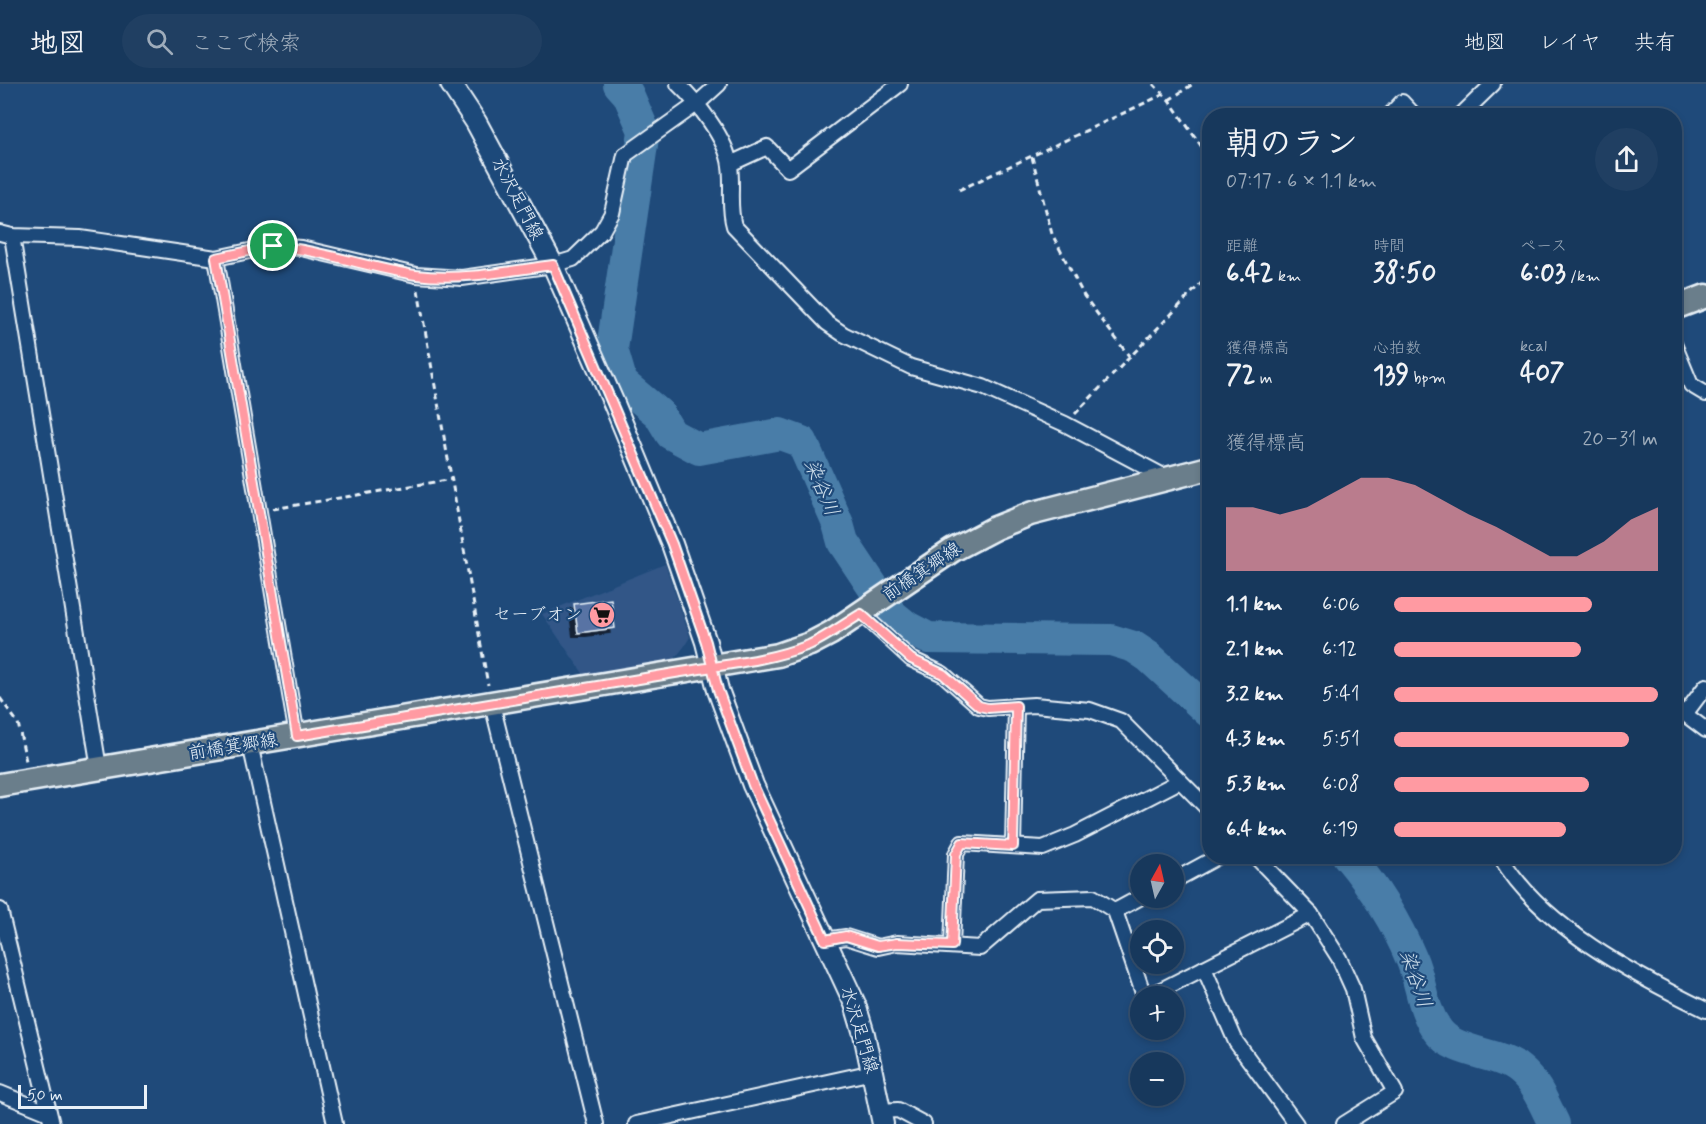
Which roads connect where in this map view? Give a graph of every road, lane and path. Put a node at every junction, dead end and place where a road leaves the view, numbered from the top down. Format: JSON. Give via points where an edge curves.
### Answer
{"nodes":[{"id":1,"x":451,"y":84,"type":"edge"},
{"id":2,"x":678,"y":84,"type":"edge"},
{"id":3,"x":719,"y":84,"type":"edge"},
{"id":4,"x":900,"y":84,"type":"edge"},
{"id":5,"x":1153,"y":84,"type":"edge"},
{"id":6,"x":1192,"y":84,"type":"edge"},
{"id":7,"x":1493,"y":84,"type":"edge"},
{"id":8,"x":1162,"y":95,"type":"junction"},
{"id":9,"x":1169,"y":100,"type":"junction"},
{"id":10,"x":698,"y":104,"type":"junction"},
{"id":11,"x":1396,"y":108,"type":"edge"},
{"id":12,"x":1408,"y":108,"type":"edge"},
{"id":13,"x":1468,"y":108,"type":"edge"},
{"id":14,"x":1202,"y":147,"type":"edge"},
{"id":15,"x":1032,"y":157,"type":"junction"},
{"id":16,"x":730,"y":164,"type":"junction"},
{"id":17,"x":959,"y":190,"type":"dead end"},
{"id":18,"x":6,"y":234,"type":"edge"},
{"id":19,"x":216,"y":258,"type":"junction"},
{"id":20,"x":553,"y":265,"type":"junction"},
{"id":21,"x":416,"y":275,"type":"junction"},
{"id":22,"x":1202,"y":282,"type":"edge"},
{"id":23,"x":1706,"y":296,"type":"edge"},
{"id":24,"x":1682,"y":305,"type":"edge"},
{"id":25,"x":1129,"y":356,"type":"junction"},
{"id":26,"x":1682,"y":363,"type":"edge"},
{"id":27,"x":1706,"y":394,"type":"edge"},
{"id":28,"x":1065,"y":424,"type":"junction"},
{"id":29,"x":1202,"y":474,"type":"edge"},
{"id":30,"x":1167,"y":478,"type":"junction"},
{"id":31,"x":453,"y":479,"type":"junction"},
{"id":32,"x":260,"y":511,"type":"junction"},
{"id":33,"x":865,"y":611,"type":"junction"},
{"id":34,"x":712,"y":667,"type":"junction"},
{"id":35,"x":1706,"y":686,"type":"edge"},
{"id":36,"x":0,"y":698,"type":"edge"},
{"id":37,"x":492,"y":704,"type":"junction"},
{"id":38,"x":1016,"y":706,"type":"junction"},
{"id":39,"x":1682,"y":707,"type":"edge"},
{"id":40,"x":1682,"y":712,"type":"edge"},
{"id":41,"x":1706,"y":730,"type":"edge"},
{"id":42,"x":297,"y":736,"type":"junction"},
{"id":43,"x":250,"y":744,"type":"junction"},
{"id":44,"x":99,"y":768,"type":"junction"},
{"id":45,"x":29,"y":780,"type":"junction"},
{"id":46,"x":1180,"y":781,"type":"junction"},
{"id":47,"x":0,"y":785,"type":"edge"},
{"id":48,"x":1202,"y":803,"type":"edge"},
{"id":49,"x":1013,"y":846,"type":"junction"},
{"id":50,"x":1205,"y":864,"type":"edge"},
{"id":51,"x":1263,"y":864,"type":"edge"},
{"id":52,"x":1505,"y":864,"type":"edge"},
{"id":53,"x":1184,"y":875,"type":"edge"},
{"id":54,"x":1130,"y":903,"type":"edge"},
{"id":55,"x":0,"y":910,"type":"edge"},
{"id":56,"x":1115,"y":910,"type":"junction"},
{"id":57,"x":1311,"y":914,"type":"junction"},
{"id":58,"x":825,"y":940,"type":"junction"},
{"id":59,"x":952,"y":945,"type":"junction"},
{"id":60,"x":1204,"y":968,"type":"junction"},
{"id":61,"x":1706,"y":1010,"type":"edge"},
{"id":62,"x":873,"y":1072,"type":"junction"},
{"id":63,"x":0,"y":1092,"type":"edge"},
{"id":64,"x":51,"y":1118,"type":"edge"},
{"id":65,"x":881,"y":1118,"type":"edge"},
{"id":66,"x":335,"y":1124,"type":"edge"},
{"id":67,"x":596,"y":1124,"type":"edge"},
{"id":68,"x":636,"y":1124,"type":"edge"},
{"id":69,"x":924,"y":1124,"type":"edge"},
{"id":70,"x":1296,"y":1124,"type":"edge"},
{"id":71,"x":1344,"y":1124,"type":"edge"}],
"edges":[{"from":1,"to":20,"type":"main road","name":"水沢足門線","via":[[476,122]]},
{"from":2,"to":10,"type":"street"},
{"from":3,"to":10,"type":"street"},
{"from":4,"to":16,"type":"street","via":[[788,169],[767,147]]},
{"from":5,"to":8,"type":"path"},
{"from":6,"to":9,"type":"path"},
{"from":7,"to":13,"type":"street"},
{"from":8,"to":9,"type":"path"},
{"from":8,"to":15,"type":"path"},
{"from":9,"to":14,"type":"path"},
{"from":10,"to":16,"type":"street"},
{"from":10,"to":20,"type":"street","via":[[625,155],[612,213],[602,231],[573,259]]},
{"from":11,"to":12,"type":"street","via":[[1402,102]]},
{"from":15,"to":17,"type":"path"},
{"from":15,"to":25,"type":"path","via":[[1052,234],[1084,296]]},
{"from":16,"to":28,"type":"street","via":[[729,210],[734,226],[827,323],[911,367],[983,387]]},
{"from":18,"to":19,"type":"street","via":[[80,238]]},
{"from":18,"to":44,"type":"street"},
{"from":19,"to":21,"type":"street","via":[[273,246],[301,248]]},
{"from":19,"to":32,"type":"street"},
{"from":20,"to":21,"type":"street","via":[[462,278]]},
{"from":20,"to":34,"type":"main road","name":"水沢足門線","via":[[672,544]]},
{"from":21,"to":31,"type":"path"},
{"from":22,"to":25,"type":"path"},
{"from":23,"to":24,"type":"main road"},
{"from":25,"to":28,"type":"path"},
{"from":26,"to":27,"type":"street","via":[[1691,385]]},
{"from":28,"to":30,"type":"street"},
{"from":29,"to":30,"type":"main road","name":"前橋箕郷線"},
{"from":30,"to":33,"type":"main road","name":"前橋箕郷線","via":[[1030,514],[995,528],[953,550]]},
{"from":31,"to":32,"type":"path"},
{"from":31,"to":37,"type":"path"},
{"from":32,"to":42,"type":"street"},
{"from":33,"to":34,"type":"main road","name":"前橋箕郷線","via":[[810,644],[778,655]]},
{"from":33,"to":38,"type":"street","via":[[911,659],[943,674],[979,706]]},
{"from":34,"to":37,"type":"main road","name":"前橋箕郷線"},
{"from":34,"to":58,"type":"main road","name":"水沢足門線","via":[[753,785]]},
{"from":35,"to":39,"type":"street"},
{"from":36,"to":45,"type":"path","via":[[18,723]]},
{"from":37,"to":42,"type":"main road","name":"前橋箕郷線"},
{"from":37,"to":67,"type":"street"},
{"from":38,"to":46,"type":"street","via":[[1089,710],[1121,721]]},
{"from":38,"to":49,"type":"street"},
{"from":40,"to":41,"type":"street"},
{"from":42,"to":43,"type":"main road","name":"前橋箕郷線"},
{"from":43,"to":44,"type":"main road","name":"前橋箕郷線"},
{"from":43,"to":66,"type":"street"},
{"from":44,"to":45,"type":"main road","name":"前橋箕郷線"},
{"from":45,"to":47,"type":"main road","name":"前橋箕郷線"},
{"from":46,"to":48,"type":"street"},
{"from":46,"to":49,"type":"street","via":[[1043,848]]},
{"from":49,"to":59,"type":"street","via":[[962,843],[956,854]]},
{"from":50,"to":53,"type":"street"},
{"from":51,"to":57,"type":"street"},
{"from":52,"to":61,"type":"street","via":[[1544,911],[1655,984]]},
{"from":54,"to":56,"type":"street"},
{"from":55,"to":64,"type":"street"},
{"from":56,"to":59,"type":"street","via":[[1093,897],[1037,899],[980,948]]},
{"from":56,"to":60,"type":"street","via":[[1143,993],[1151,995]]},
{"from":57,"to":60,"type":"street"},
{"from":57,"to":71,"type":"street","via":[[1339,958],[1353,989],[1364,1038],[1395,1092]]},
{"from":58,"to":59,"type":"street","via":[[846,936],[878,946]]},
{"from":58,"to":62,"type":"main road","name":"水沢足門線","via":[[855,1004]]},
{"from":60,"to":70,"type":"street","via":[[1236,1042]]},
{"from":62,"to":65,"type":"main road","name":"水沢足門線"},
{"from":62,"to":68,"type":"street"},
{"from":63,"to":64,"type":"street"},
{"from":65,"to":69,"type":"street","via":[[898,1110]]}]}
